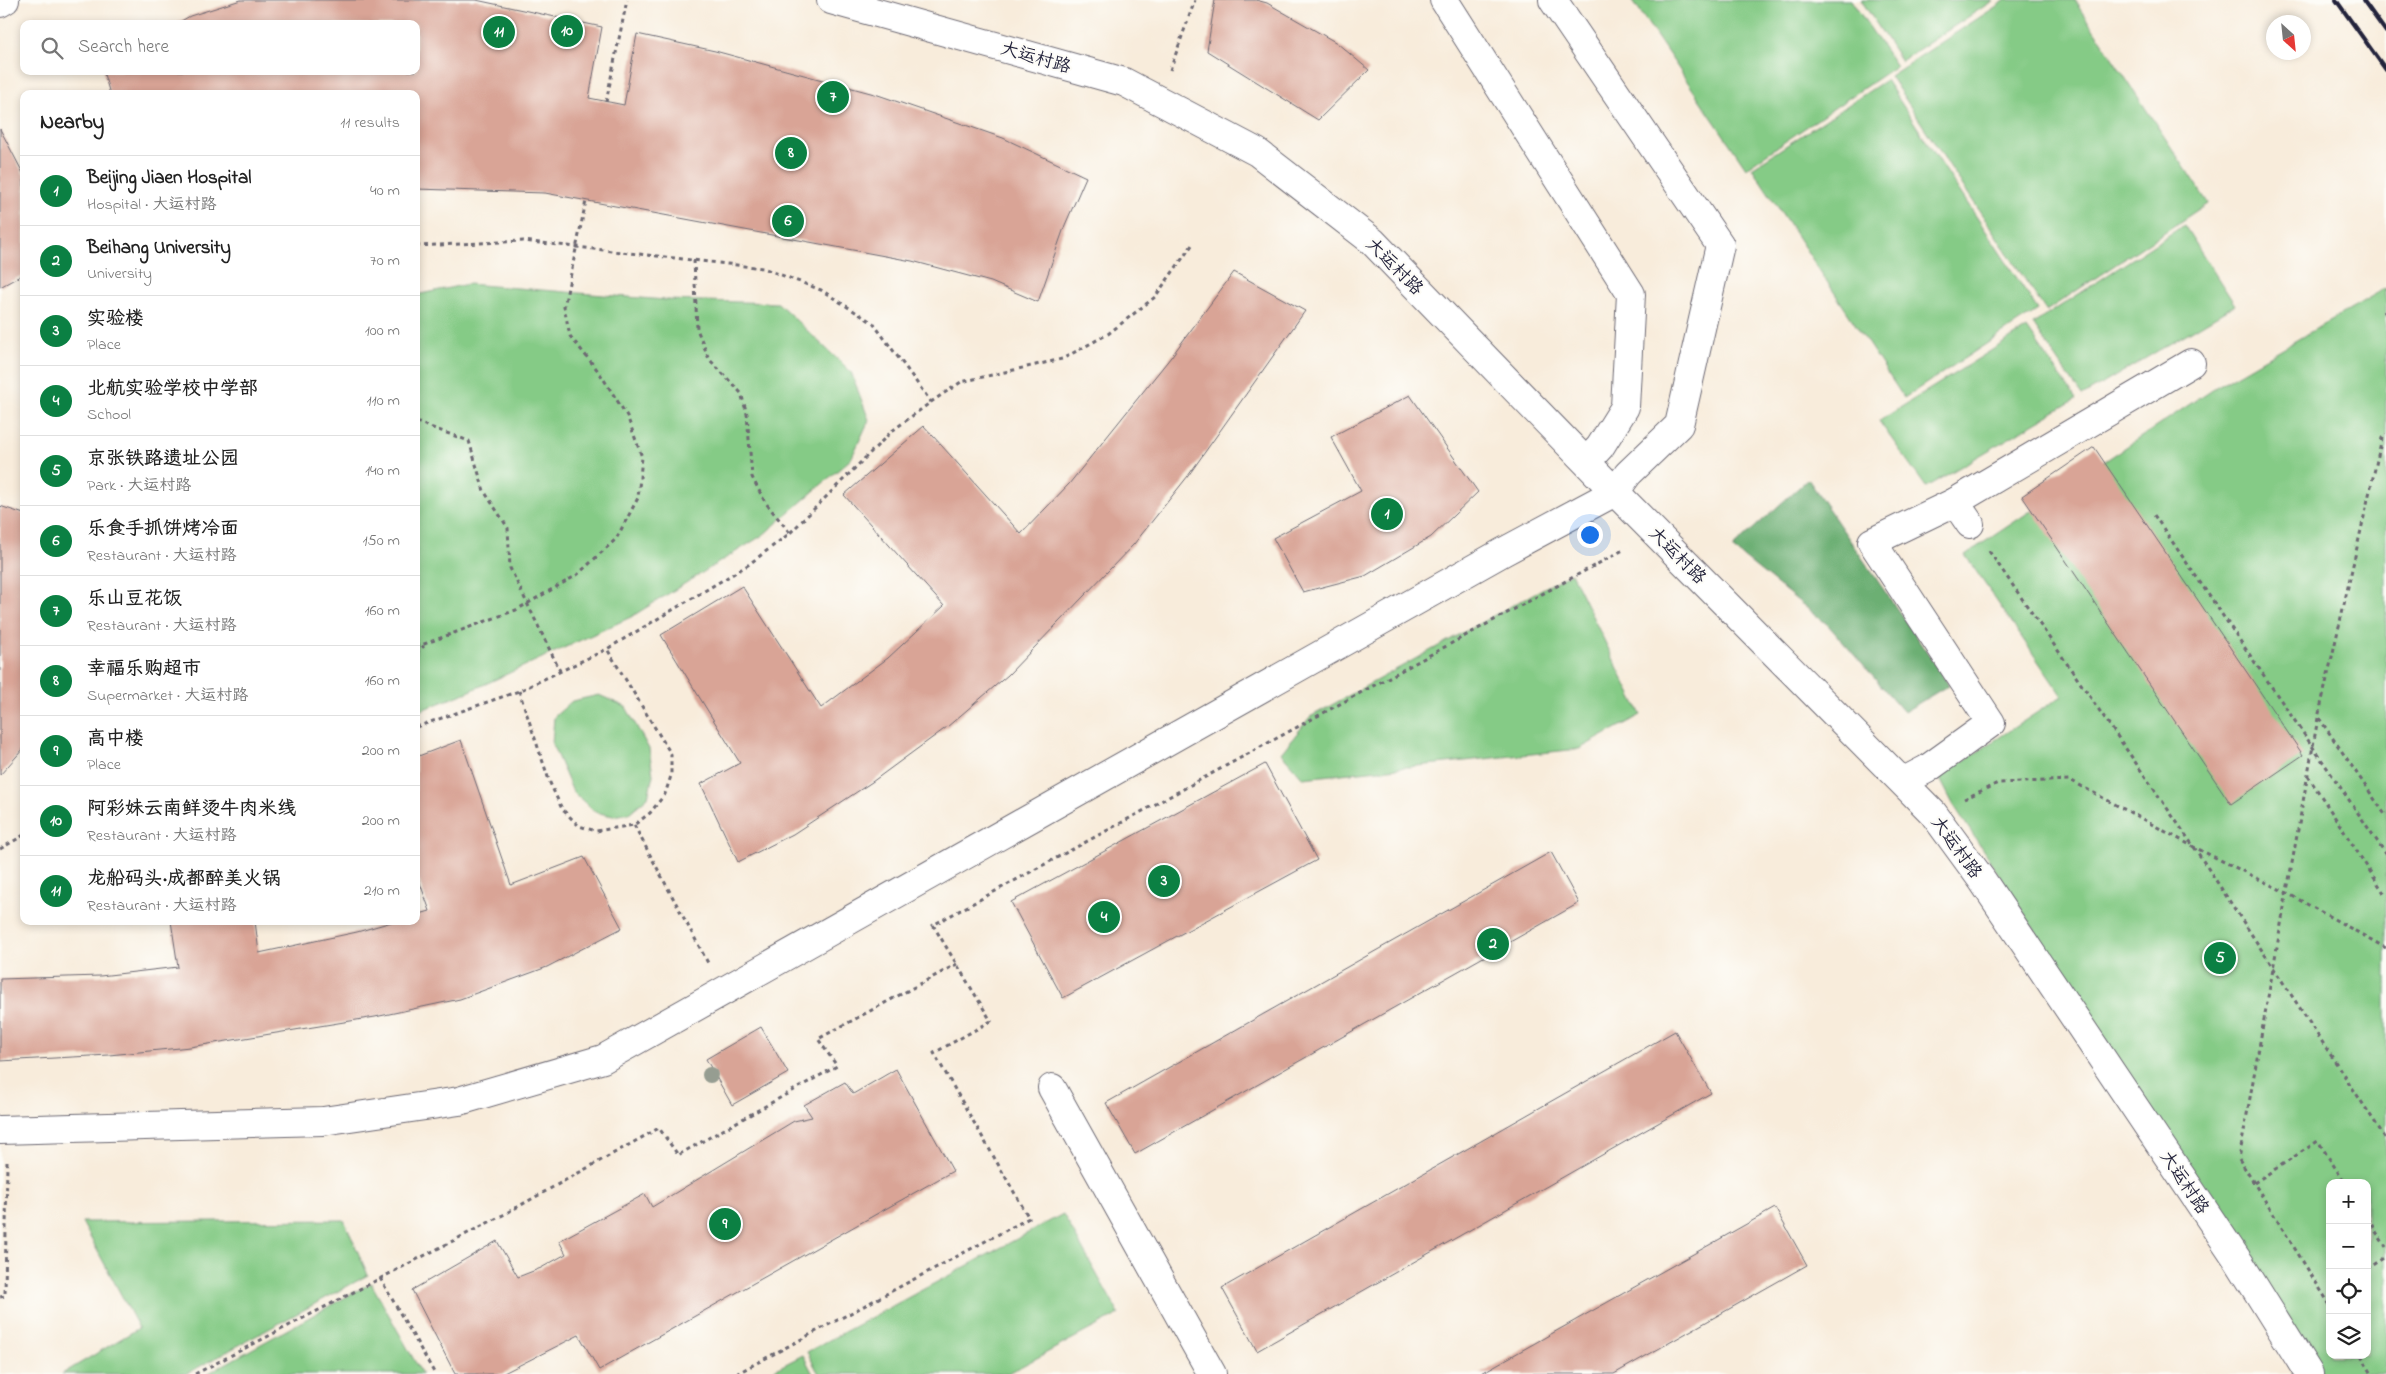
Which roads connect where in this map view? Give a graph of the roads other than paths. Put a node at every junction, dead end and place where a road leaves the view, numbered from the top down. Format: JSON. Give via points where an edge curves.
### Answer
{"nodes":[{"id":1,"x":5,"y":0,"type":"edge"},
{"id":2,"x":831,"y":0,"type":"edge"},
{"id":3,"x":1444,"y":0,"type":"edge"},
{"id":4,"x":1553,"y":0,"type":"edge"},
{"id":5,"x":0,"y":3,"type":"edge"},
{"id":6,"x":2191,"y":363,"type":"dead end"},
{"id":7,"x":1587,"y":461,"type":"junction"},
{"id":8,"x":1615,"y":492,"type":"junction"},
{"id":9,"x":1904,"y":782,"type":"junction"},
{"id":10,"x":1052,"y":1088,"type":"dead end"},
{"id":11,"x":4,"y":1130,"type":"edge"},
{"id":12,"x":1212,"y":1374,"type":"edge"},
{"id":13,"x":2308,"y":1374,"type":"edge"}],
"edges":[{"from":1,"to":5,"type":"street"},
{"from":2,"to":7,"type":"street","name":"大运村路","via":[[1124,82],[1257,152],[1372,242]]},
{"from":3,"to":7,"type":"street","via":[[1632,294],[1626,407]]},
{"from":4,"to":8,"type":"street","via":[[1720,245],[1679,425],[1628,474]]},
{"from":6,"to":9,"type":"street","via":[[1963,513],[1872,542],[1991,723]]},
{"from":7,"to":8,"type":"street","name":"大运村路"},
{"from":8,"to":9,"type":"street","name":"大运村路"},
{"from":8,"to":11,"type":"street","via":[[1502,552],[603,1059],[459,1101],[324,1121]]},
{"from":9,"to":13,"type":"street","name":"大运村路","via":[[1933,814],[1982,880],[2234,1254]]},
{"from":10,"to":12,"type":"street"}]}
